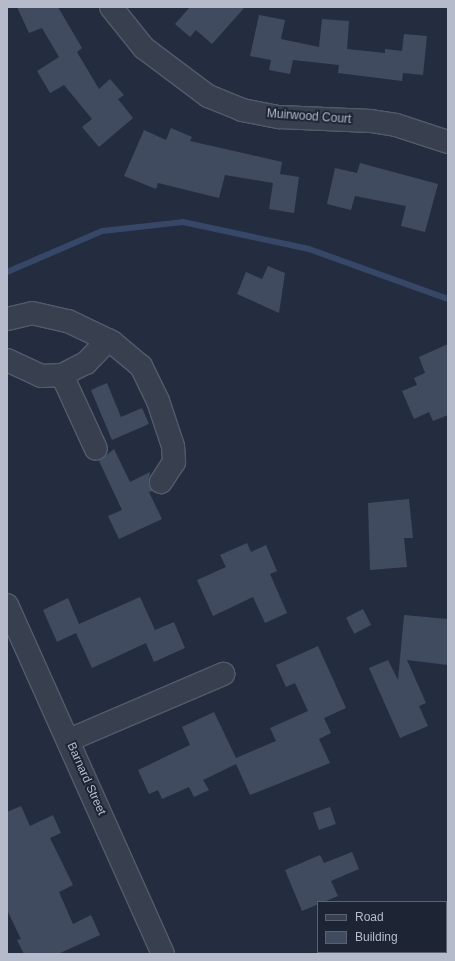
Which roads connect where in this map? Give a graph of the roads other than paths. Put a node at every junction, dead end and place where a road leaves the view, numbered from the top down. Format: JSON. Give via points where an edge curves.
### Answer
{"nodes":[{"id":1,"x":111,"y":7,"type":"edge"},
{"id":2,"x":448,"y":142,"type":"edge"},
{"id":3,"x":7,"y":319,"type":"edge"},
{"id":4,"x":108,"y":340,"type":"junction"},
{"id":5,"x":7,"y":360,"type":"edge"},
{"id":6,"x":62,"y":375,"type":"junction"},
{"id":7,"x":96,"y":449,"type":"dead end"},
{"id":8,"x":161,"y":482,"type":"dead end"},
{"id":9,"x":7,"y":605,"type":"edge"},
{"id":10,"x":223,"y":674,"type":"dead end"},
{"id":11,"x":69,"y":740,"type":"junction"},
{"id":12,"x":163,"y":954,"type":"edge"}],
"edges":[{"from":1,"to":2,"type":"street","name":"Muirwood Court","via":[[144,48],[172,72],[222,102],[242,110],[279,117],[396,126]]},
{"from":3,"to":4,"type":"street","via":[[32,313],[68,320]]},
{"from":4,"to":6,"type":"street","via":[[86,363]]},
{"from":4,"to":8,"type":"street","via":[[141,366],[158,401],[173,446],[174,462]]},
{"from":5,"to":6,"type":"street","via":[[41,376]]},
{"from":6,"to":7,"type":"street"},
{"from":9,"to":11,"type":"street","name":"Barnard Street"},
{"from":10,"to":11,"type":"street"},
{"from":11,"to":12,"type":"street","name":"Barnard Street"}]}
